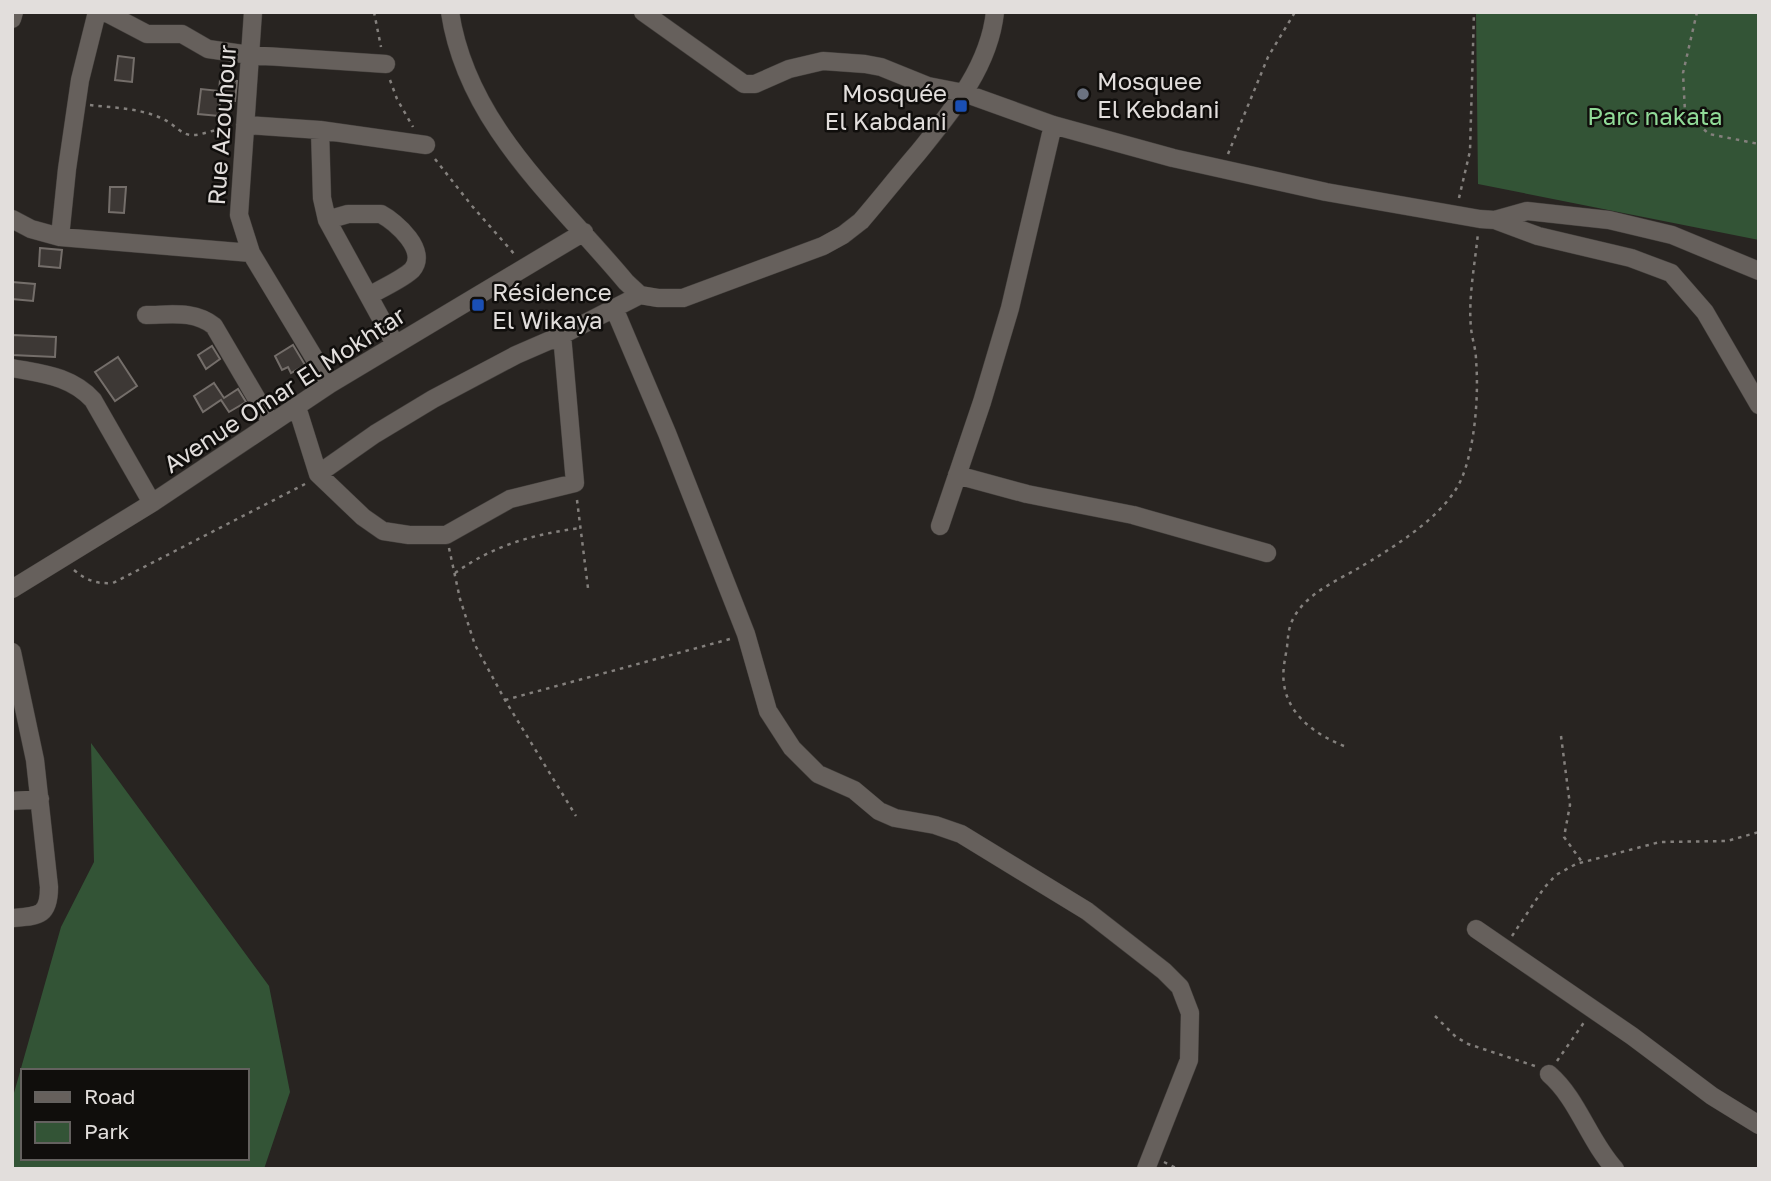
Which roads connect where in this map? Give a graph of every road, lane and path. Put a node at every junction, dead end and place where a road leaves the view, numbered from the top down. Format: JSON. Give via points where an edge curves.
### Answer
{"nodes":[{"id":1,"x":14,"y":12,"type":"edge"},
{"id":2,"x":97,"y":12,"type":"edge"},
{"id":3,"x":105,"y":12,"type":"edge"},
{"id":4,"x":253,"y":12,"type":"edge"},
{"id":5,"x":450,"y":12,"type":"edge"},
{"id":6,"x":643,"y":12,"type":"edge"},
{"id":7,"x":995,"y":12,"type":"edge"},
{"id":8,"x":1295,"y":12,"type":"edge"},
{"id":9,"x":1474,"y":12,"type":"edge"},
{"id":10,"x":1697,"y":12,"type":"edge"},
{"id":11,"x":12,"y":19,"type":"edge"},
{"id":12,"x":250,"y":55,"type":"junction"},
{"id":13,"x":386,"y":64,"type":"dead end"},
{"id":14,"x":964,"y":93,"type":"junction"},
{"id":15,"x":77,"y":104,"type":"junction"},
{"id":16,"x":1053,"y":125,"type":"junction"},
{"id":17,"x":245,"y":127,"type":"junction"},
{"id":18,"x":320,"y":131,"type":"junction"},
{"id":19,"x":1759,"y":144,"type":"edge"},
{"id":20,"x":426,"y":145,"type":"dead end"},
{"id":21,"x":1223,"y":170,"type":"junction"},
{"id":22,"x":1454,"y":215,"type":"junction"},
{"id":23,"x":12,"y":219,"type":"edge"},
{"id":24,"x":327,"y":220,"type":"junction"},
{"id":25,"x":1487,"y":220,"type":"junction"},
{"id":26,"x":584,"y":232,"type":"junction"},
{"id":27,"x":60,"y":237,"type":"junction"},
{"id":28,"x":251,"y":253,"type":"junction"},
{"id":29,"x":1759,"y":271,"type":"edge"},
{"id":30,"x":640,"y":295,"type":"junction"},
{"id":31,"x":369,"y":296,"type":"junction"},
{"id":32,"x":614,"y":308,"type":"junction"},
{"id":33,"x":146,"y":315,"type":"dead end"},
{"id":34,"x":562,"y":335,"type":"junction"},
{"id":35,"x":395,"y":344,"type":"junction"},
{"id":36,"x":12,"y":368,"type":"edge"},
{"id":37,"x":330,"y":384,"type":"junction"},
{"id":38,"x":1759,"y":405,"type":"edge"},
{"id":39,"x":297,"y":407,"type":"junction"},
{"id":40,"x":271,"y":423,"type":"junction"},
{"id":41,"x":318,"y":474,"type":"junction"},
{"id":42,"x":957,"y":475,"type":"junction"},
{"id":43,"x":575,"y":482,"type":"junction"},
{"id":44,"x":152,"y":503,"type":"junction"},
{"id":45,"x":940,"y":526,"type":"dead end"},
{"id":46,"x":580,"y":528,"type":"junction"},
{"id":47,"x":446,"y":535,"type":"junction"},
{"id":48,"x":1267,"y":553,"type":"dead end"},
{"id":49,"x":62,"y":558,"type":"junction"},
{"id":50,"x":455,"y":573,"type":"junction"},
{"id":51,"x":12,"y":588,"type":"edge"},
{"id":52,"x":588,"y":588,"type":"dead end"},
{"id":53,"x":746,"y":634,"type":"junction"},
{"id":54,"x":12,"y":652,"type":"edge"},
{"id":55,"x":505,"y":701,"type":"junction"},
{"id":56,"x":1561,"y":736,"type":"dead end"},
{"id":57,"x":1344,"y":746,"type":"dead end"},
{"id":58,"x":40,"y":799,"type":"junction"},
{"id":59,"x":12,"y":801,"type":"edge"},
{"id":60,"x":576,"y":816,"type":"dead end"},
{"id":61,"x":1759,"y":832,"type":"edge"},
{"id":62,"x":1582,"y":862,"type":"junction"},
{"id":63,"x":12,"y":918,"type":"edge"},
{"id":64,"x":1476,"y":929,"type":"dead end"},
{"id":65,"x":1504,"y":948,"type":"junction"},
{"id":66,"x":1593,"y":1009,"type":"junction"},
{"id":67,"x":1435,"y":1016,"type":"dead end"},
{"id":68,"x":1549,"y":1074,"type":"junction"},
{"id":69,"x":1759,"y":1125,"type":"edge"},
{"id":70,"x":1146,"y":1169,"type":"edge"},
{"id":71,"x":1615,"y":1169,"type":"edge"}],
"edges":[{"from":1,"to":11,"type":"street"},
{"from":2,"to":15,"type":"street"},
{"from":3,"to":12,"type":"street","via":[[147,34],[175,32],[208,49]]},
{"from":4,"to":12,"type":"street","name":"Rue Azouhour"},
{"from":5,"to":26,"type":"street","via":[[469,80],[491,122]]},
{"from":6,"to":14,"type":"street","via":[[744,84],[823,61],[873,66],[928,86]]},
{"from":7,"to":14,"type":"street","via":[[984,54]]},
{"from":8,"to":21,"type":"path","via":[[1268,57]]},
{"from":9,"to":22,"type":"path","via":[[1470,151]]},
{"from":10,"to":19,"type":"path","via":[[1683,73],[1685,112],[1709,134]]},
{"from":12,"to":13,"type":"street"},
{"from":12,"to":17,"type":"street","name":"Rue Azouhour"},
{"from":14,"to":16,"type":"street"},
{"from":14,"to":30,"type":"street","via":[[875,205],[843,235],[691,296]]},
{"from":15,"to":17,"type":"path","via":[[147,112],[193,135]]},
{"from":15,"to":27,"type":"street"},
{"from":16,"to":21,"type":"street"},
{"from":16,"to":42,"type":"street","via":[[1010,308]]},
{"from":17,"to":18,"type":"street"},
{"from":17,"to":28,"type":"street","name":"Rue Azouhour","via":[[239,215]]},
{"from":18,"to":20,"type":"street"},
{"from":18,"to":24,"type":"street","via":[[321,198]]},
{"from":21,"to":22,"type":"street"},
{"from":22,"to":25,"type":"street"},
{"from":23,"to":27,"type":"street"},
{"from":24,"to":31,"type":"street"},
{"from":24,"to":31,"type":"street","via":[[348,214],[381,214],[416,249],[412,270]]},
{"from":25,"to":29,"type":"street","via":[[1527,211],[1609,220],[1672,235]]},
{"from":25,"to":38,"type":"street","via":[[1671,273],[1705,312]]},
{"from":25,"to":57,"type":"path","via":[[1471,328],[1476,401],[1470,450],[1459,484],[1435,514],[1303,605],[1288,632],[1283,669],[1288,701],[1311,728]]},
{"from":26,"to":30,"type":"street"},
{"from":26,"to":35,"type":"street","name":"Avenue Omar El Mokhtar"},
{"from":27,"to":28,"type":"street"},
{"from":28,"to":37,"type":"street","name":"Rue Azouhour"},
{"from":30,"to":32,"type":"street"},
{"from":31,"to":35,"type":"street"},
{"from":32,"to":34,"type":"street"},
{"from":32,"to":53,"type":"street"},
{"from":33,"to":40,"type":"street","via":[[191,314],[214,326]]},
{"from":34,"to":41,"type":"street","via":[[433,399]]},
{"from":34,"to":43,"type":"street"},
{"from":35,"to":37,"type":"street","name":"Avenue Omar El Mokhtar"},
{"from":36,"to":44,"type":"street","via":[[80,386],[93,400]]},
{"from":37,"to":39,"type":"street","name":"Avenue Omar El Mokhtar"},
{"from":39,"to":40,"type":"street","name":"Avenue Omar El Mokhtar"},
{"from":39,"to":41,"type":"street"},
{"from":40,"to":44,"type":"street","name":"Avenue Omar El Mokhtar"},
{"from":41,"to":47,"type":"street","via":[[383,531]]},
{"from":41,"to":49,"type":"path","via":[[297,490],[113,583],[85,579]]},
{"from":42,"to":45,"type":"street"},
{"from":42,"to":48,"type":"street","via":[[1133,515]]},
{"from":43,"to":46,"type":"path"},
{"from":43,"to":47,"type":"street","via":[[510,499]]},
{"from":44,"to":49,"type":"street","name":"Avenue Omar El Mokhtar"},
{"from":46,"to":50,"type":"path","via":[[516,540]]},
{"from":46,"to":52,"type":"path"},
{"from":47,"to":50,"type":"path"},
{"from":49,"to":51,"type":"street","name":"Avenue Omar El Mokhtar"},
{"from":50,"to":55,"type":"path","via":[[475,645]]},
{"from":53,"to":55,"type":"path"},
{"from":53,"to":70,"type":"street","via":[[771,718],[818,774],[854,790],[895,818],[961,834],[1087,911],[1180,988],[1190,1013],[1189,1060]]},
{"from":54,"to":58,"type":"street"},
{"from":55,"to":60,"type":"path"},
{"from":56,"to":62,"type":"path","via":[[1570,805],[1564,837]]},
{"from":58,"to":59,"type":"street"},
{"from":58,"to":63,"type":"street","via":[[49,899],[38,915]]},
{"from":61,"to":62,"type":"path","via":[[1727,841],[1660,842]]},
{"from":62,"to":65,"type":"path","via":[[1556,875],[1544,888]]},
{"from":64,"to":65,"type":"street"},
{"from":65,"to":66,"type":"street"},
{"from":66,"to":68,"type":"path"},
{"from":66,"to":69,"type":"street"},
{"from":67,"to":68,"type":"path","via":[[1468,1044]]},
{"from":68,"to":71,"type":"street"}]}
